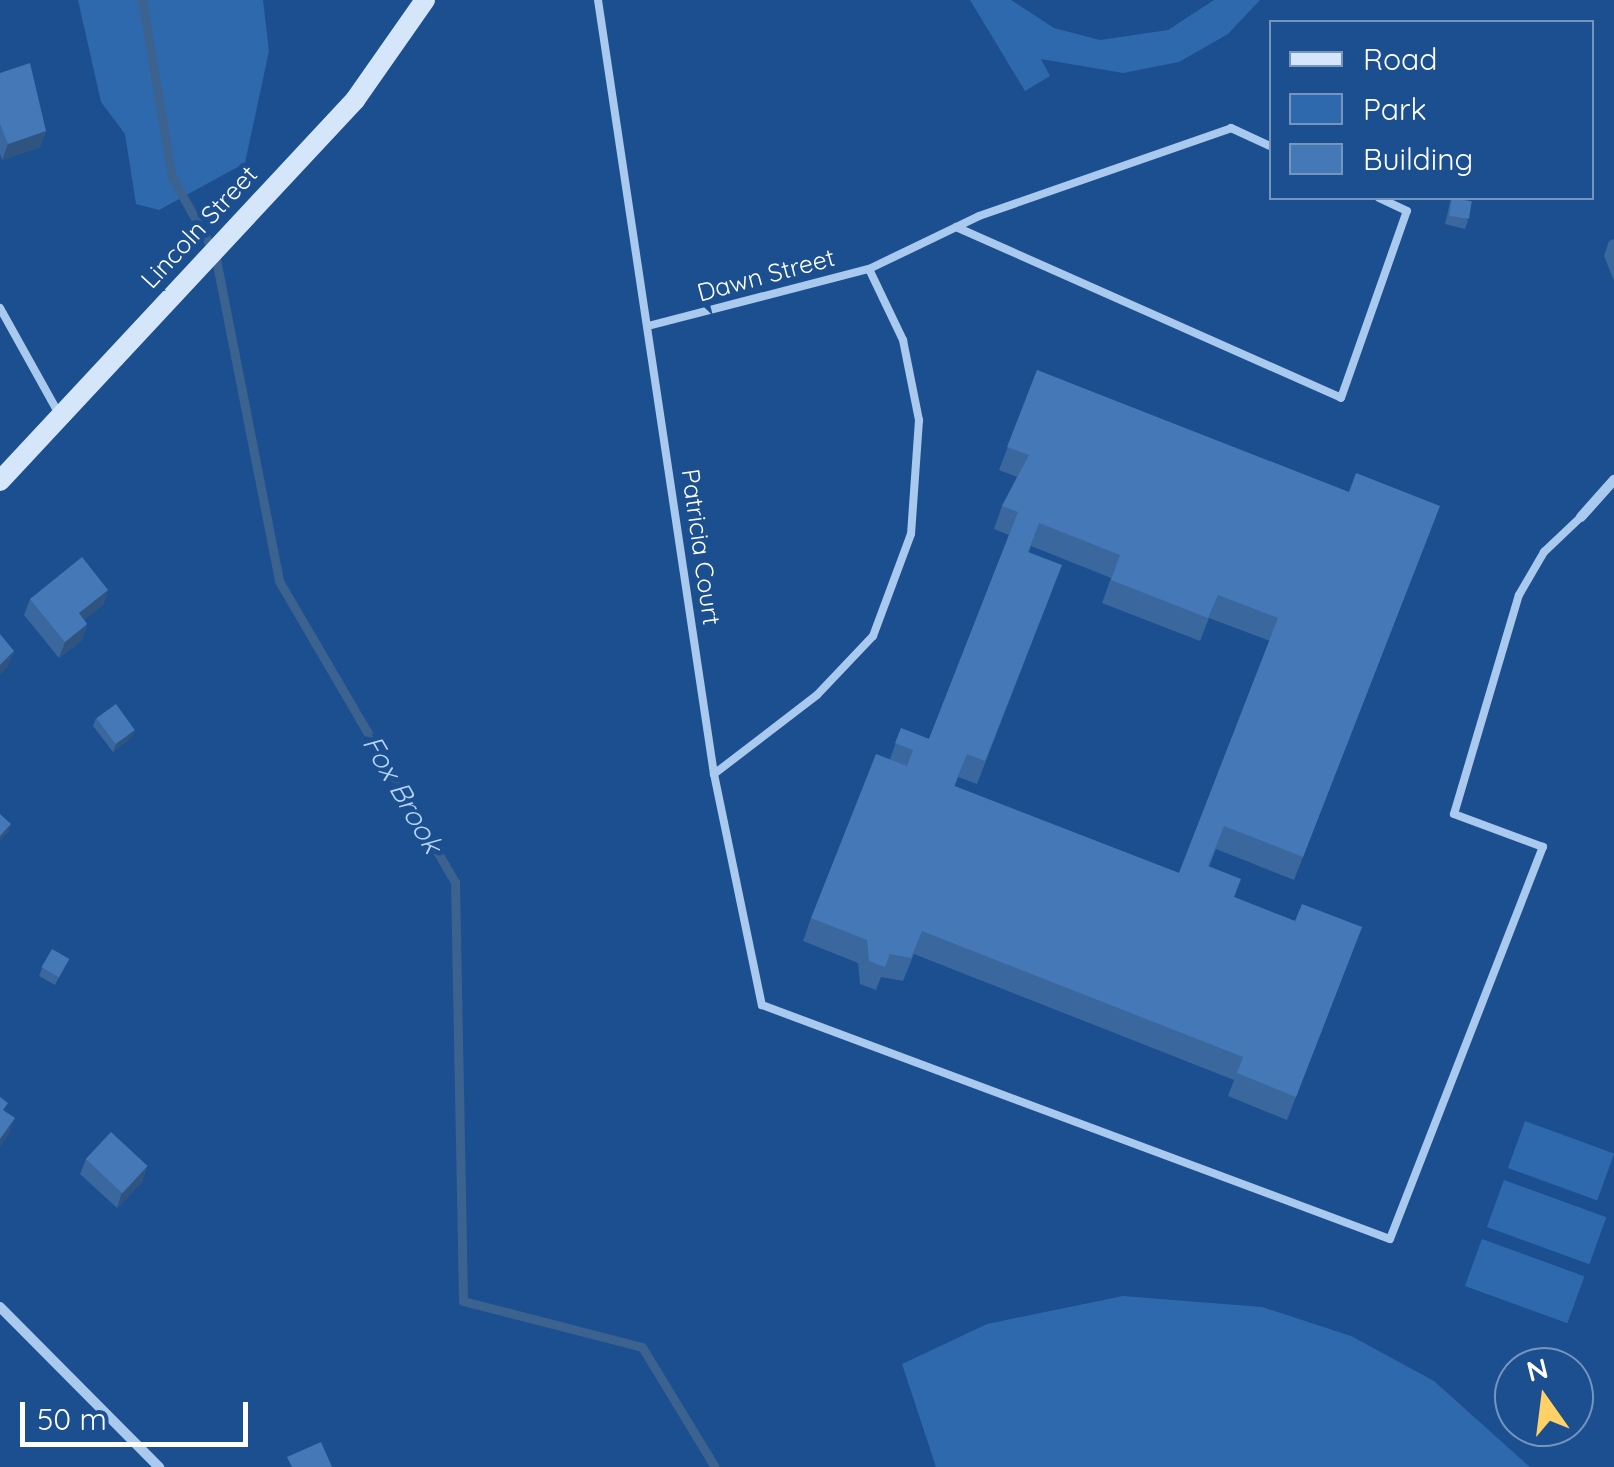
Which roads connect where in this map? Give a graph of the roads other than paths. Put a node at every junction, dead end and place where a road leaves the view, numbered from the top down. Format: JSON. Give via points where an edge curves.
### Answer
{"nodes":[{"id":1,"x":425,"y":0,"type":"edge"},
{"id":2,"x":598,"y":0,"type":"edge"},
{"id":3,"x":1269,"y":146,"type":"edge"},
{"id":4,"x":1383,"y":200,"type":"edge"},
{"id":5,"x":956,"y":226,"type":"junction"},
{"id":6,"x":869,"y":269,"type":"junction"},
{"id":7,"x":0,"y":308,"type":"edge"},
{"id":8,"x":648,"y":326,"type":"junction"},
{"id":9,"x":58,"y":414,"type":"junction"},
{"id":10,"x":0,"y":480,"type":"edge"},
{"id":11,"x":1614,"y":480,"type":"edge"},
{"id":12,"x":1581,"y":517,"type":"joint"},
{"id":13,"x":714,"y":774,"type":"junction"},
{"id":14,"x":2,"y":1314,"type":"edge"},
{"id":15,"x":158,"y":1467,"type":"edge"}],
"edges":[{"from":1,"to":9,"type":"main road","name":"Lincoln Street","via":[[355,100]]},
{"from":2,"to":8,"type":"lane"},
{"from":3,"to":5,"type":"lane","via":[[1231,128]]},
{"from":4,"to":5,"type":"lane","via":[[1407,211],[1341,398]]},
{"from":5,"to":6,"type":"lane"},
{"from":6,"to":8,"type":"lane","name":"Dawn Street"},
{"from":6,"to":13,"type":"lane","name":"Dawn Street","via":[[903,340],[919,420],[921,479],[899,581],[858,656]]},
{"from":7,"to":9,"type":"lane"},
{"from":8,"to":13,"type":"lane","name":"Patricia Court"},
{"from":9,"to":10,"type":"main road","name":"Lincoln Street"},
{"from":11,"to":12,"type":"street"},
{"from":12,"to":13,"type":"lane","name":"Patricia Court","via":[[1544,552],[1518,595],[1454,814],[1543,847],[1390,1240],[762,1005]]},
{"from":14,"to":15,"type":"street"}]}
